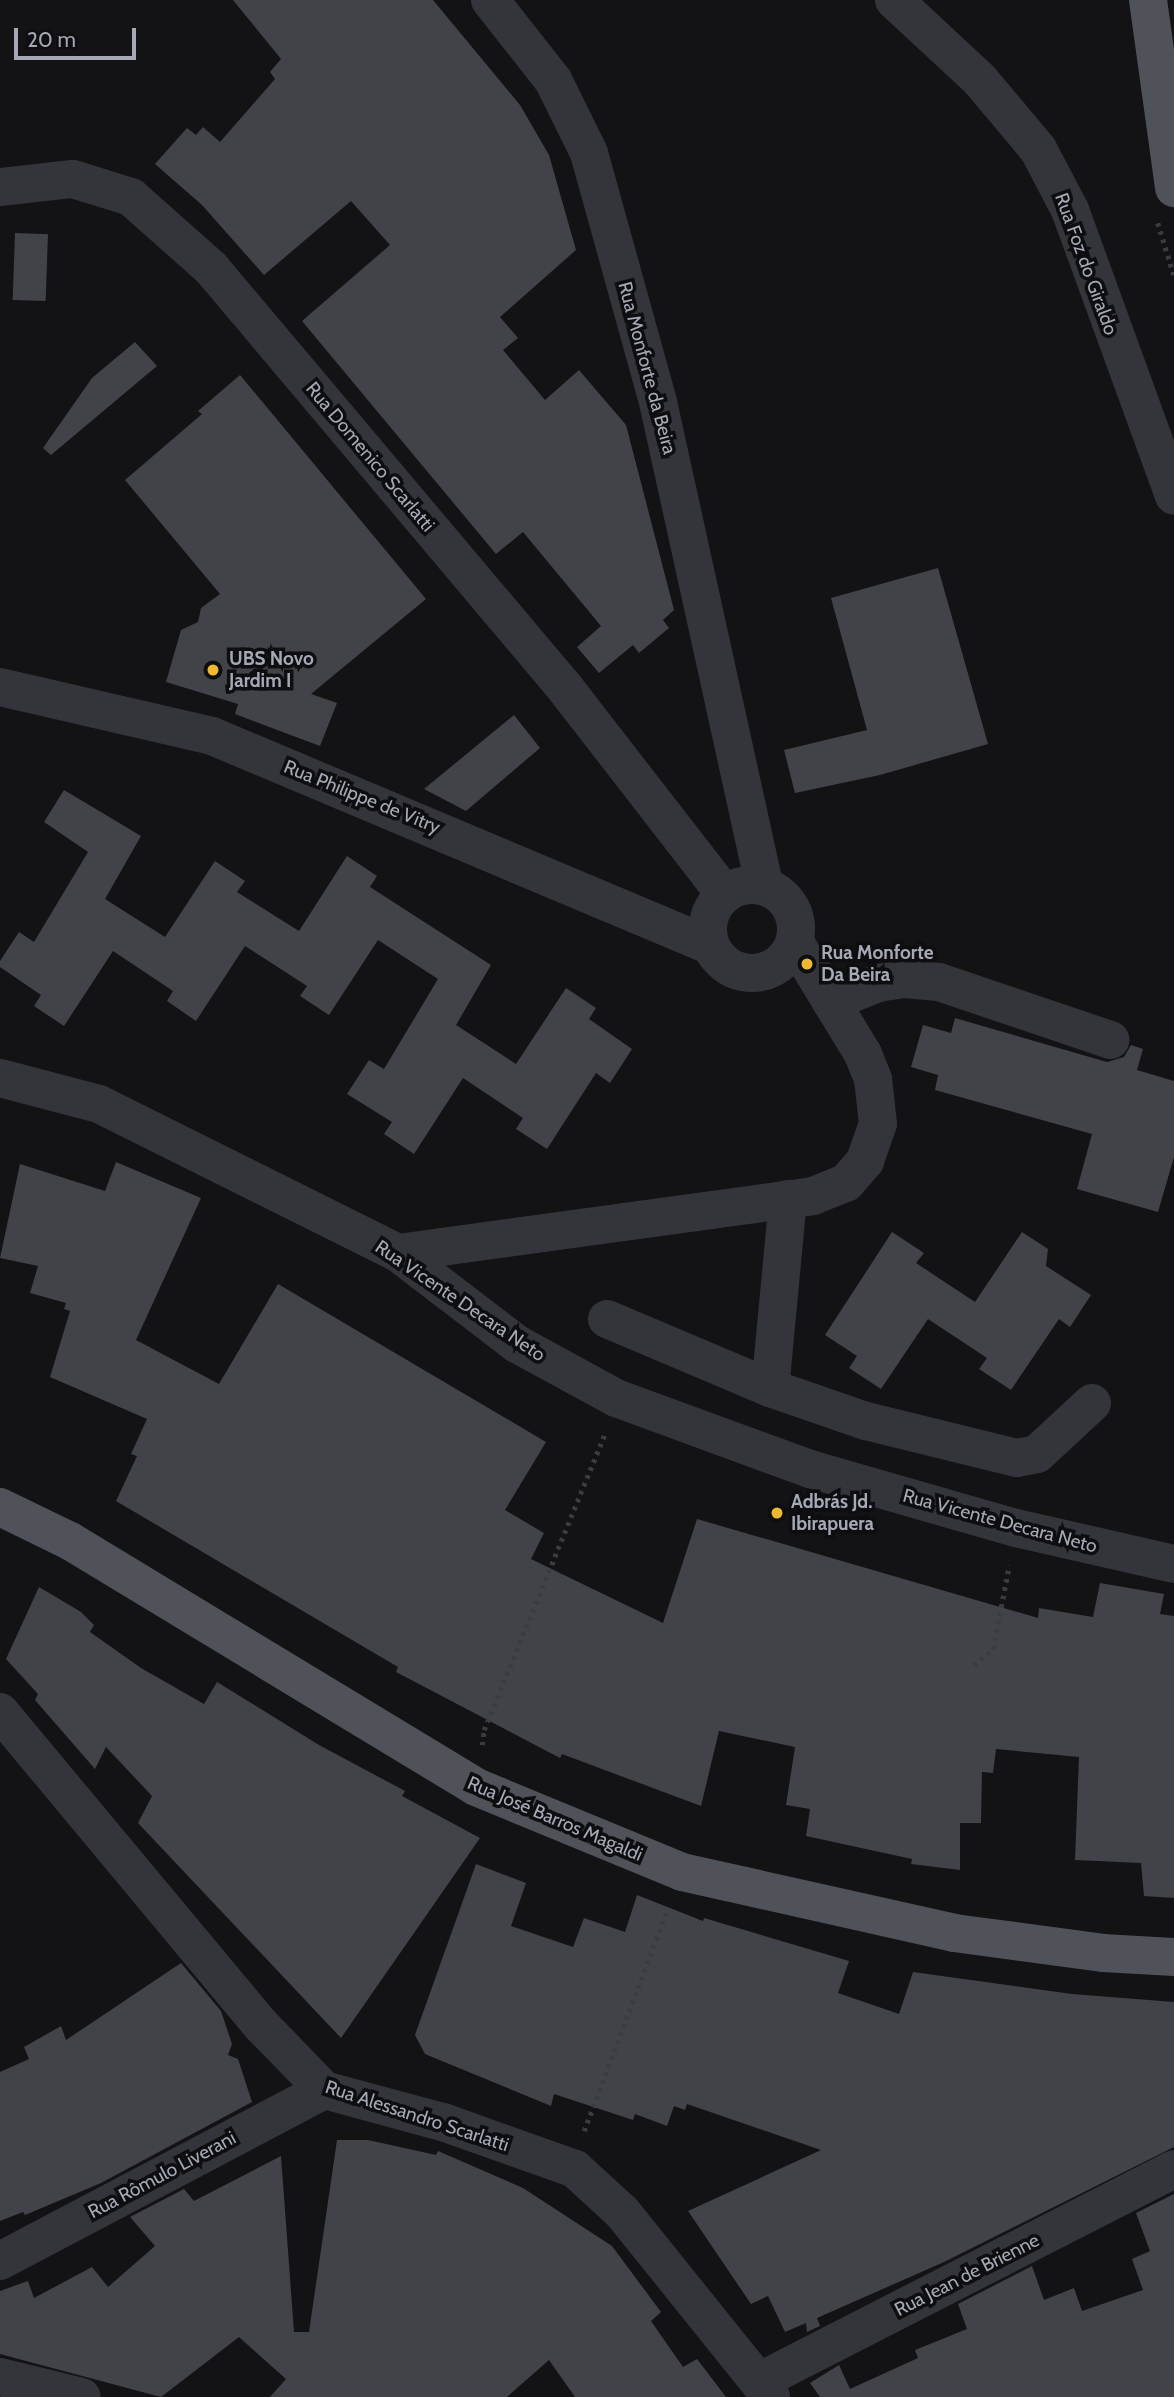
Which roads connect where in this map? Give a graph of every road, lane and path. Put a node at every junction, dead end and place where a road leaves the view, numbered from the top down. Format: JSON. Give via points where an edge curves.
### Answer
{"nodes":[{"id":1,"x":490,"y":0,"type":"edge"},
{"id":2,"x":894,"y":0,"type":"edge"},
{"id":3,"x":1148,"y":0,"type":"edge"},
{"id":4,"x":0,"y":187,"type":"edge"},
{"id":5,"x":1174,"y":188,"type":"edge"},
{"id":6,"x":1174,"y":496,"type":"edge"},
{"id":7,"x":0,"y":687,"type":"edge"},
{"id":8,"x":744,"y":888,"type":"junction"},
{"id":9,"x":795,"y":943,"type":"junction"},
{"id":10,"x":711,"y":946,"type":"junction"},
{"id":11,"x":767,"y":972,"type":"junction"},
{"id":12,"x":831,"y":1002,"type":"junction"},
{"id":13,"x":1110,"y":1040,"type":"dead end"},
{"id":14,"x":863,"y":1054,"type":"junction"},
{"id":15,"x":0,"y":1078,"type":"edge"},
{"id":16,"x":788,"y":1199,"type":"junction"},
{"id":17,"x":398,"y":1254,"type":"junction"},
{"id":18,"x":607,"y":1319,"type":"dead end"},
{"id":19,"x":770,"y":1388,"type":"junction"},
{"id":20,"x":616,"y":1398,"type":"junction"},
{"id":21,"x":1092,"y":1403,"type":"dead end"},
{"id":22,"x":0,"y":1507,"type":"edge"},
{"id":23,"x":1016,"y":1528,"type":"junction"},
{"id":24,"x":1174,"y":1564,"type":"edge"},
{"id":25,"x":974,"y":1665,"type":"dead end"},
{"id":26,"x":0,"y":1712,"type":"edge"},
{"id":27,"x":476,"y":1787,"type":"junction"},
{"id":28,"x":682,"y":1872,"type":"junction"},
{"id":29,"x":1174,"y":1956,"type":"edge"},
{"id":30,"x":324,"y":2090,"type":"junction"},
{"id":31,"x":575,"y":2169,"type":"junction"},
{"id":32,"x":1174,"y":2169,"type":"edge"},
{"id":33,"x":0,"y":2261,"type":"edge"},
{"id":34,"x":0,"y":2376,"type":"edge"},
{"id":35,"x":766,"y":2389,"type":"edge"},
{"id":36,"x":82,"y":2397,"type":"edge"}],
"edges":[{"from":1,"to":8,"type":"street","name":"Rua Monforte da Beira","via":[[552,80],[589,153],[658,402],[737,764]]},
{"from":2,"to":6,"type":"street","name":"Rua Foz do Giraldo","via":[[980,80],[1038,149],[1070,210]]},
{"from":3,"to":5,"type":"main road"},
{"from":4,"to":8,"type":"street","name":"Rua Domenico Scarlatti","via":[[73,180],[131,197],[211,268],[565,688],[681,834]]},
{"from":7,"to":10,"type":"street","name":"Rua Philippe de Vitry","via":[[212,736]]},
{"from":8,"to":9,"type":"street","via":[[785,898],[796,919]]},
{"from":8,"to":10,"type":"street","via":[[713,908],[708,927]]},
{"from":9,"to":11,"type":"street","via":[[785,961]]},
{"from":9,"to":12,"type":"street"},
{"from":10,"to":11,"type":"street","via":[[725,964],[745,973]]},
{"from":11,"to":14,"type":"street"},
{"from":12,"to":13,"type":"street","via":[[878,983],[904,979],[939,982]]},
{"from":12,"to":14,"type":"street"},
{"from":14,"to":16,"type":"street","via":[[873,1079],[878,1125],[865,1161],[846,1183],[813,1196]]},
{"from":15,"to":17,"type":"street","name":"Rua Vicente Decara Neto","via":[[99,1104]]},
{"from":16,"to":17,"type":"street"},
{"from":16,"to":19,"type":"street"},
{"from":17,"to":20,"type":"street","name":"Rua Vicente Decara Neto","via":[[517,1344]]},
{"from":18,"to":19,"type":"street"},
{"from":19,"to":21,"type":"street","via":[[866,1421],[1017,1458],[1037,1454]]},
{"from":20,"to":23,"type":"street","name":"Rua Vicente Decara Neto","via":[[810,1469]]},
{"from":20,"to":27,"type":"path","via":[[601,1450],[484,1730]]},
{"from":22,"to":27,"type":"main road","name":"Rua José Barros Magaldi","via":[[70,1541]]},
{"from":23,"to":24,"type":"street","name":"Rua Vicente Decara Neto"},
{"from":23,"to":25,"type":"path","via":[[993,1648]]},
{"from":26,"to":30,"type":"street","name":"Rua Alessandro Scarlatti","via":[[261,2025]]},
{"from":27,"to":28,"type":"main road","name":"Rua José Barros Magaldi"},
{"from":28,"to":29,"type":"main road","name":"Rua José Barros Magaldi","via":[[954,1933],[1103,1953]]},
{"from":28,"to":31,"type":"path","via":[[584,2131]]},
{"from":30,"to":31,"type":"street","name":"Rua Alessandro Scarlatti","via":[[443,2122]]},
{"from":30,"to":33,"type":"street","name":"Rua Rômulo Liverani"},
{"from":31,"to":35,"type":"street","name":"Rua Alessandro Scarlatti","via":[[622,2211]]},
{"from":32,"to":35,"type":"street","name":"Rua Jean de Brienne"},
{"from":34,"to":36,"type":"street"}]}
